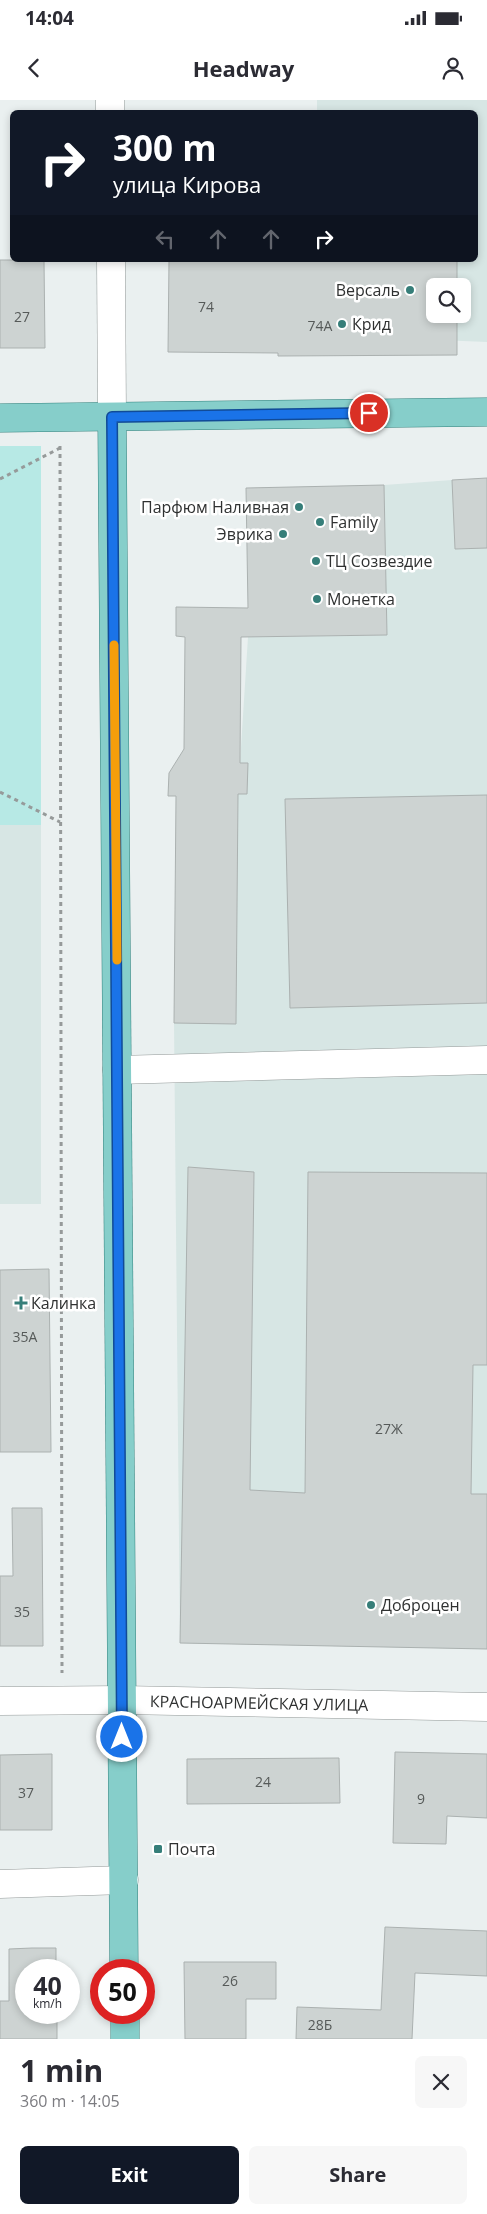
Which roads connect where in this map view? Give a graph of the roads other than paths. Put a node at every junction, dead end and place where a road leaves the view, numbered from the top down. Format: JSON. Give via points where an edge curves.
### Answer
{"nodes":[{"id":1,"x":111,"y":262,"type":"edge"},
{"id":2,"x":487,"y":412,"type":"edge"},
{"id":3,"x":112,"y":417,"type":"junction"},
{"id":4,"x":0,"y":418,"type":"edge"},
{"id":5,"x":487,"y":1060,"type":"edge"},
{"id":6,"x":117,"y":1070,"type":"junction"},
{"id":7,"x":122,"y":1700,"type":"junction"},
{"id":8,"x":0,"y":1701,"type":"edge"},
{"id":9,"x":487,"y":1706,"type":"edge"},
{"id":10,"x":124,"y":1880,"type":"junction"},
{"id":11,"x":0,"y":1884,"type":"edge"},
{"id":12,"x":124,"y":1959,"type":"edge"},
{"id":13,"x":124,"y":2024,"type":"edge"},
{"id":14,"x":125,"y":2039,"type":"edge"}],
"edges":[{"from":1,"to":3,"type":"street"},
{"from":2,"to":3,"type":"main road"},
{"from":3,"to":4,"type":"main road"},
{"from":3,"to":6,"type":"main road"},
{"from":5,"to":6,"type":"street"},
{"from":6,"to":7,"type":"main road"},
{"from":7,"to":8,"type":"street","name":"КРАСНОАРМЕЙСКАЯ УЛИЦА"},
{"from":7,"to":9,"type":"street","name":"КРАСНОАРМЕЙСКАЯ УЛИЦА"},
{"from":7,"to":10,"type":"main road"},
{"from":10,"to":11,"type":"street"},
{"from":10,"to":12,"type":"main road"},
{"from":13,"to":14,"type":"main road"}]}
